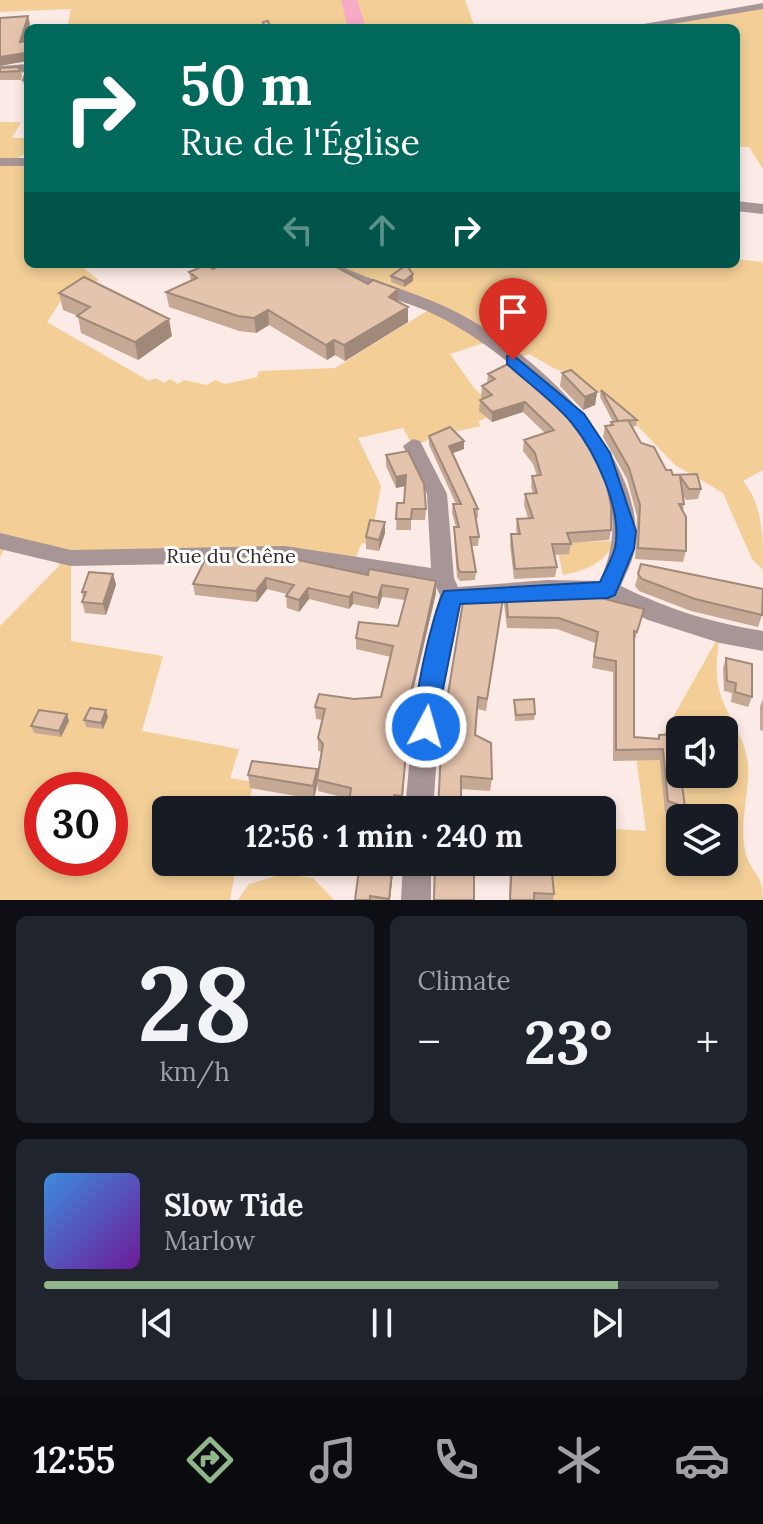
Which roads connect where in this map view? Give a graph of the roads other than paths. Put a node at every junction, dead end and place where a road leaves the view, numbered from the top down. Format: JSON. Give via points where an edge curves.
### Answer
{"nodes":[{"id":1,"x":763,"y":6,"type":"edge"},
{"id":2,"x":652,"y":24,"type":"edge"},
{"id":3,"x":24,"y":68,"type":"edge"},
{"id":4,"x":0,"y":70,"type":"edge"},
{"id":5,"x":0,"y":162,"type":"edge"},
{"id":6,"x":24,"y":162,"type":"edge"},
{"id":7,"x":740,"y":206,"type":"edge"},
{"id":8,"x":763,"y":209,"type":"edge"},
{"id":9,"x":332,"y":268,"type":"edge"},
{"id":10,"x":413,"y":446,"type":"dead end"},
{"id":11,"x":0,"y":541,"type":"edge"},
{"id":12,"x":447,"y":587,"type":"junction"},
{"id":13,"x":608,"y":590,"type":"junction"},
{"id":14,"x":763,"y":641,"type":"edge"},
{"id":15,"x":420,"y":796,"type":"edge"},
{"id":16,"x":417,"y":876,"type":"edge"},
{"id":17,"x":416,"y":900,"type":"edge"}],
"edges":[{"from":1,"to":2,"type":"street"},
{"from":3,"to":4,"type":"street"},
{"from":5,"to":6,"type":"street"},
{"from":7,"to":8,"type":"street"},
{"from":9,"to":13,"type":"street","via":[[470,326],[577,418],[601,453],[626,531],[620,565]]},
{"from":10,"to":12,"type":"street","via":[[437,494]]},
{"from":11,"to":12,"type":"street","name":"Rue du Chêne","via":[[71,558],[285,554]]},
{"from":12,"to":13,"type":"street","name":"Rue du Chêne"},
{"from":12,"to":15,"type":"street","via":[[428,700]]},
{"from":13,"to":14,"type":"street","via":[[656,614]]},
{"from":16,"to":17,"type":"street"}]}
